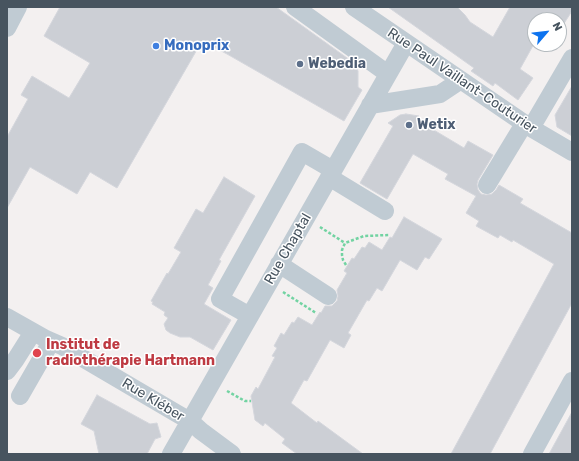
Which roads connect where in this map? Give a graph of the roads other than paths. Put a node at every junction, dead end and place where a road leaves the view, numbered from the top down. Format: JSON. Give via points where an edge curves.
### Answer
{"nodes":[{"id":1,"x":18,"y":7,"type":"edge"},
{"id":2,"x":295,"y":7,"type":"edge"},
{"id":3,"x":354,"y":7,"type":"edge"},
{"id":4,"x":7,"y":28,"type":"edge"},
{"id":5,"x":406,"y":43,"type":"junction"},
{"id":6,"x":572,"y":58,"type":"edge"},
{"id":7,"x":388,"y":74,"type":"junction"},
{"id":8,"x":461,"y":80,"type":"junction"},
{"id":9,"x":370,"y":105,"type":"junction"},
{"id":10,"x":528,"y":126,"type":"junction"},
{"id":11,"x":572,"y":152,"type":"edge"},
{"id":12,"x":331,"y":174,"type":"junction"},
{"id":13,"x":487,"y":185,"type":"dead end"},
{"id":14,"x":385,"y":211,"type":"dead end"},
{"id":15,"x":279,"y":264,"type":"junction"},
{"id":16,"x":328,"y":296,"type":"dead end"},
{"id":17,"x":250,"y":316,"type":"junction"},
{"id":18,"x":7,"y":317,"type":"edge"},
{"id":19,"x":43,"y":338,"type":"junction"},
{"id":20,"x":7,"y":371,"type":"edge"},
{"id":21,"x":572,"y":381,"type":"edge"},
{"id":22,"x":17,"y":394,"type":"dead end"},
{"id":23,"x":190,"y":421,"type":"junction"},
{"id":24,"x":171,"y":454,"type":"edge"},
{"id":25,"x":232,"y":454,"type":"edge"},
{"id":26,"x":532,"y":454,"type":"edge"}],
"edges":[{"from":1,"to":4,"type":"street"},
{"from":2,"to":7,"type":"street"},
{"from":3,"to":5,"type":"street","name":"Rue Paul Vaillant-Couturier"},
{"from":5,"to":7,"type":"street","name":"Rue Chaptal"},
{"from":5,"to":8,"type":"street","name":"Rue Paul Vaillant-Couturier"},
{"from":6,"to":10,"type":"street"},
{"from":7,"to":9,"type":"street","name":"Rue Chaptal"},
{"from":8,"to":9,"type":"street","via":[[440,94]]},
{"from":8,"to":10,"type":"street","name":"Rue Paul Vaillant-Couturier"},
{"from":9,"to":12,"type":"street","name":"Rue Chaptal"},
{"from":10,"to":11,"type":"street","name":"Rue Paul Vaillant-Couturier"},
{"from":10,"to":13,"type":"street"},
{"from":12,"to":14,"type":"street"},
{"from":12,"to":15,"type":"street","name":"Rue Chaptal"},
{"from":12,"to":17,"type":"street","via":[[302,152],[220,299]]},
{"from":15,"to":16,"type":"street"},
{"from":15,"to":17,"type":"street","name":"Rue Chaptal"},
{"from":17,"to":23,"type":"street","name":"Rue Chaptal"},
{"from":18,"to":19,"type":"street","name":"Rue Kléber"},
{"from":19,"to":20,"type":"street","via":[[16,359]]},
{"from":19,"to":22,"type":"street"},
{"from":19,"to":23,"type":"street","name":"Rue Kléber","via":[[62,346]]},
{"from":21,"to":26,"type":"street"},
{"from":23,"to":24,"type":"street","name":"Rue Chaptal"},
{"from":23,"to":25,"type":"street","name":"Rue Kléber"}]}
